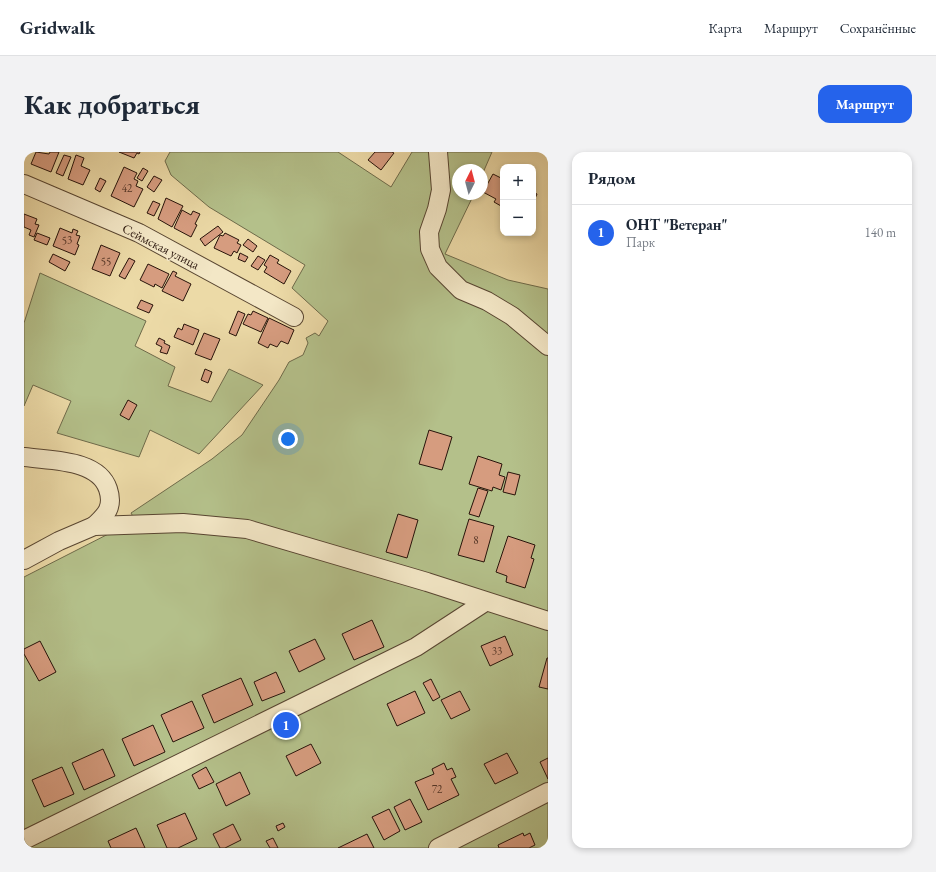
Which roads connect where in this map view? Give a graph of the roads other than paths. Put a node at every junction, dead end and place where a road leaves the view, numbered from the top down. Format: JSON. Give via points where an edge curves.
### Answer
{"nodes":[{"id":1,"x":438,"y":152,"type":"edge"},
{"id":2,"x":24,"y":184,"type":"edge"},
{"id":3,"x":294,"y":317,"type":"dead end"},
{"id":4,"x":548,"y":346,"type":"edge"},
{"id":5,"x":24,"y":457,"type":"edge"},
{"id":6,"x":94,"y":526,"type":"junction"},
{"id":7,"x":24,"y":560,"type":"edge"},
{"id":8,"x":485,"y":602,"type":"junction"},
{"id":9,"x":548,"y":621,"type":"edge"},
{"id":10,"x":548,"y":792,"type":"edge"},
{"id":11,"x":24,"y":840,"type":"edge"},
{"id":12,"x":438,"y":848,"type":"edge"}],
"edges":[{"from":1,"to":4,"type":"street","via":[[441,190],[429,232],[430,249],[438,267],[461,290],[487,301],[512,316]]},
{"from":2,"to":3,"type":"street","name":"Сеймская улица","via":[[139,233]]},
{"from":5,"to":6,"type":"street","via":[[73,464],[96,471],[105,480],[111,496],[108,513]]},
{"from":6,"to":7,"type":"street"},
{"from":6,"to":8,"type":"street","via":[[183,523],[247,529],[427,582]]},
{"from":8,"to":9,"type":"street"},
{"from":8,"to":11,"type":"street","via":[[416,647]]},
{"from":10,"to":12,"type":"street"}]}
